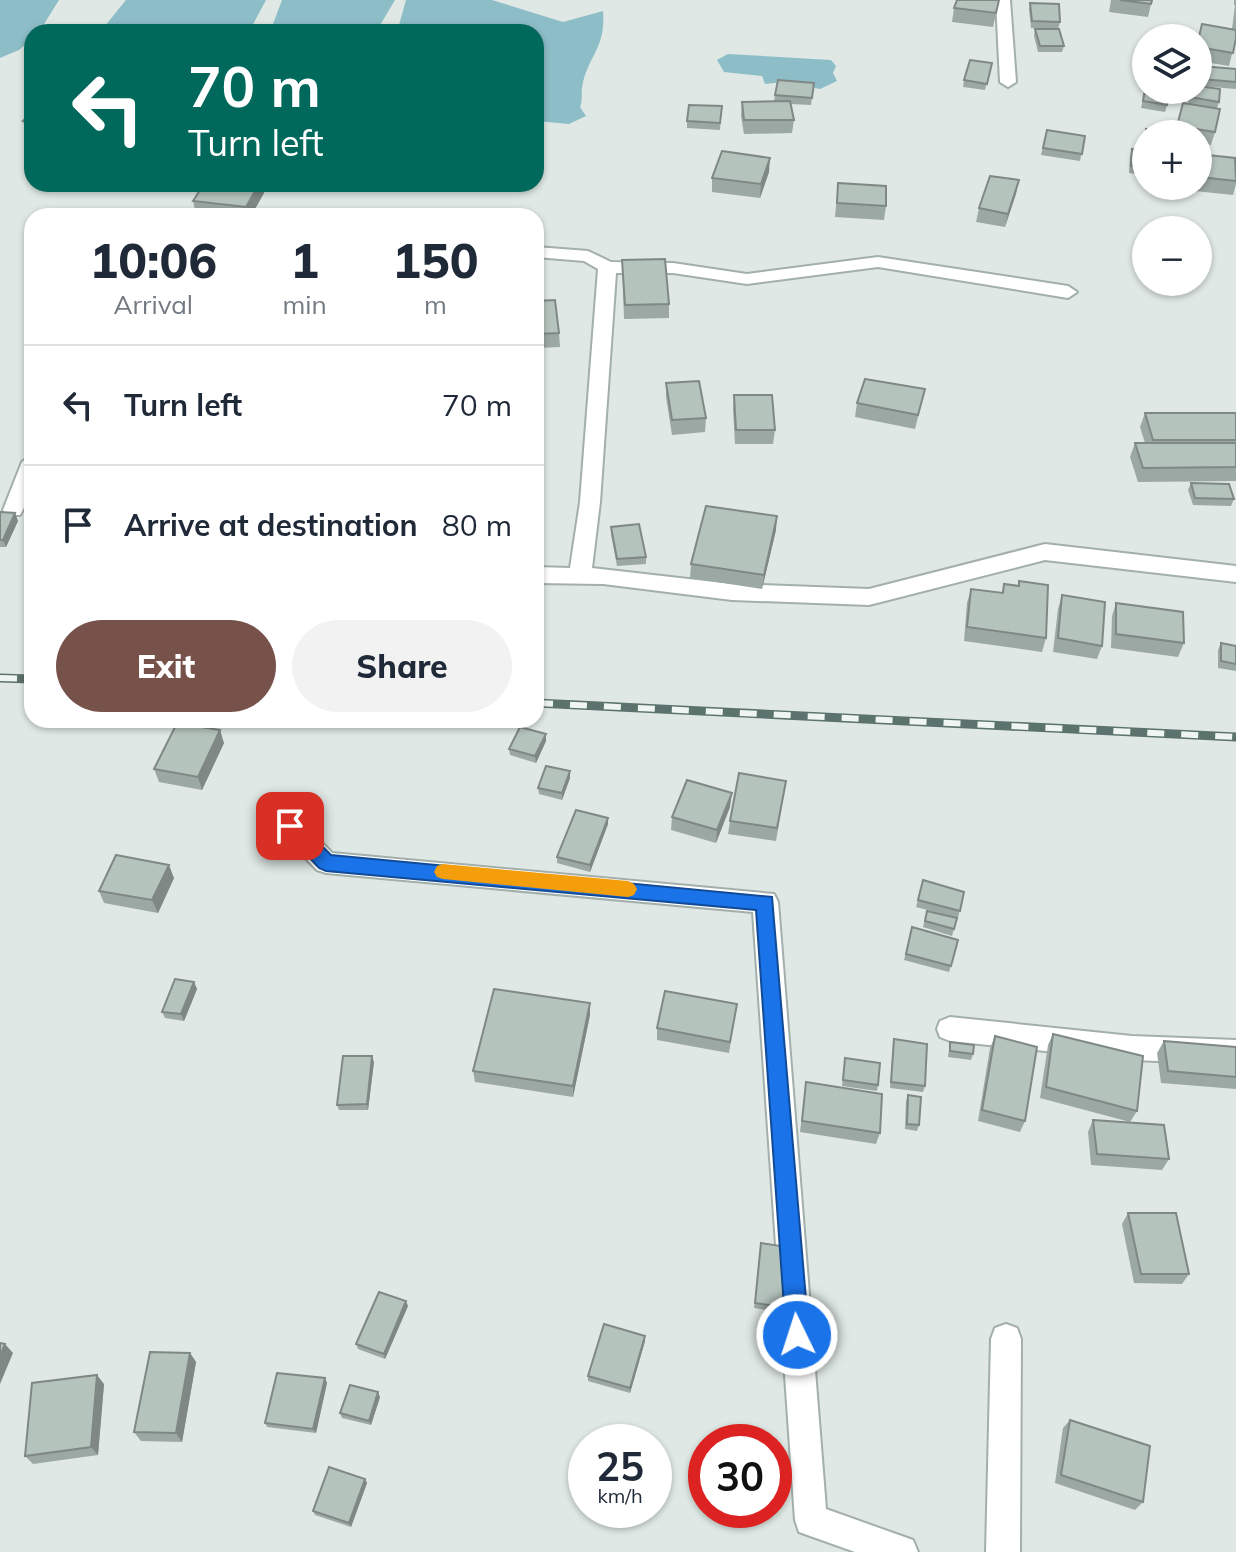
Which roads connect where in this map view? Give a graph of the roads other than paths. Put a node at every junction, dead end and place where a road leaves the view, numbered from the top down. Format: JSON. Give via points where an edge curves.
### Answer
{"nodes":[{"id":1,"x":1003,"y":0,"type":"edge"},
{"id":2,"x":1008,"y":82,"type":"dead end"},
{"id":3,"x":544,"y":253,"type":"edge"},
{"id":4,"x":607,"y":267,"type":"junction"},
{"id":5,"x":1068,"y":292,"type":"dead end"},
{"id":6,"x":24,"y":485,"type":"edge"},
{"id":7,"x":15,"y":511,"type":"edge"},
{"id":8,"x":1236,"y":574,"type":"edge"},
{"id":9,"x":544,"y":575,"type":"edge"},
{"id":10,"x":580,"y":576,"type":"junction"},
{"id":11,"x":290,"y":826,"type":"dead end"},
{"id":12,"x":950,"y":1029,"type":"dead end"},
{"id":13,"x":1236,"y":1052,"type":"edge"},
{"id":14,"x":1006,"y":1339,"type":"dead end"},
{"id":15,"x":901,"y":1552,"type":"edge"},
{"id":16,"x":1003,"y":1552,"type":"edge"}],
"edges":[{"from":1,"to":2,"type":"street"},
{"from":3,"to":4,"type":"street","via":[[588,256]]},
{"from":4,"to":5,"type":"street","via":[[673,268],[747,279],[878,262]]},
{"from":4,"to":10,"type":"street"},
{"from":6,"to":7,"type":"street"},
{"from":8,"to":10,"type":"street","via":[[1045,552],[869,597],[732,592]]},
{"from":9,"to":10,"type":"street"},
{"from":11,"to":15,"type":"street","via":[[326,863],[765,902],[811,1520]]},
{"from":12,"to":13,"type":"street","via":[[1132,1048]]},
{"from":14,"to":16,"type":"street"}]}
